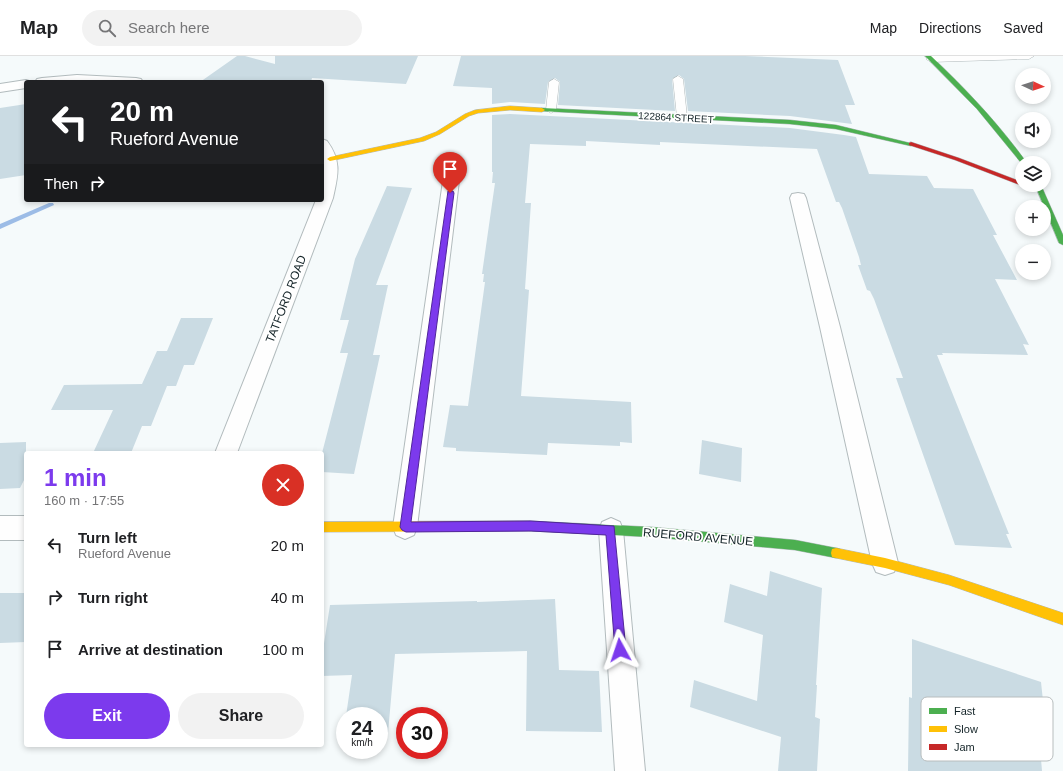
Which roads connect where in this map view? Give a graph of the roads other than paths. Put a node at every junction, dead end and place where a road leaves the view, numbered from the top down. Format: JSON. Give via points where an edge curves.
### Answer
{"nodes":[{"id":1,"x":1029,"y":56,"type":"edge"},
{"id":2,"x":929,"y":57,"type":"edge"},
{"id":3,"x":678,"y":79,"type":"dead end"},
{"id":4,"x":66,"y":80,"type":"edge"},
{"id":5,"x":97,"y":80,"type":"edge"},
{"id":6,"x":554,"y":82,"type":"dead end"},
{"id":7,"x":24,"y":84,"type":"edge"},
{"id":8,"x":0,"y":88,"type":"edge"},
{"id":9,"x":552,"y":110,"type":"junction"},
{"id":10,"x":682,"y":117,"type":"junction"},
{"id":11,"x":326,"y":152,"type":"edge"},
{"id":12,"x":1019,"y":156,"type":"edge"},
{"id":13,"x":451,"y":181,"type":"dead end"},
{"id":14,"x":1015,"y":182,"type":"edge"},
{"id":15,"x":1042,"y":192,"type":"edge"},
{"id":16,"x":798,"y":198,"type":"dead end"},
{"id":17,"x":324,"y":201,"type":"edge"},
{"id":18,"x":323,"y":202,"type":"edge"},
{"id":19,"x":1063,"y":243,"type":"edge"},
{"id":20,"x":227,"y":451,"type":"edge"},
{"id":21,"x":324,"y":527,"type":"edge"},
{"id":22,"x":406,"y":527,"type":"junction"},
{"id":23,"x":0,"y":528,"type":"edge"},
{"id":24,"x":24,"y":528,"type":"edge"},
{"id":25,"x":611,"y":530,"type":"junction"},
{"id":26,"x":885,"y":563,"type":"junction"},
{"id":27,"x":1063,"y":619,"type":"edge"},
{"id":28,"x":630,"y":771,"type":"edge"}],
"edges":[{"from":1,"to":2,"type":"lane"},
{"from":2,"to":12,"type":"street","via":[[973,99]]},
{"from":3,"to":10,"type":"lane"},
{"from":4,"to":5,"type":"street"},
{"from":6,"to":9,"type":"lane"},
{"from":7,"to":8,"type":"street"},
{"from":9,"to":10,"type":"street","name":"122864 STREET"},
{"from":9,"to":11,"type":"street","name":"122864 STREET","via":[[510,108],[477,111],[422,140]]},
{"from":10,"to":14,"type":"street","name":"122864 STREET","via":[[790,122],[836,127],[901,141]]},
{"from":11,"to":17,"type":"street","name":"TATFORD ROAD","via":[[330,178]]},
{"from":13,"to":22,"type":"street"},
{"from":15,"to":19,"type":"street"},
{"from":16,"to":26,"type":"street"},
{"from":18,"to":20,"type":"street","name":"TATFORD ROAD"},
{"from":21,"to":22,"type":"street","name":"RUEFORD AVENUE"},
{"from":22,"to":25,"type":"street","name":"RUEFORD AVENUE","via":[[531,526]]},
{"from":23,"to":24,"type":"street"},
{"from":25,"to":26,"type":"street","name":"RUEFORD AVENUE","via":[[795,545]]},
{"from":25,"to":28,"type":"street"},
{"from":26,"to":27,"type":"street","name":"RUEFORD AVENUE","via":[[949,580]]}]}
